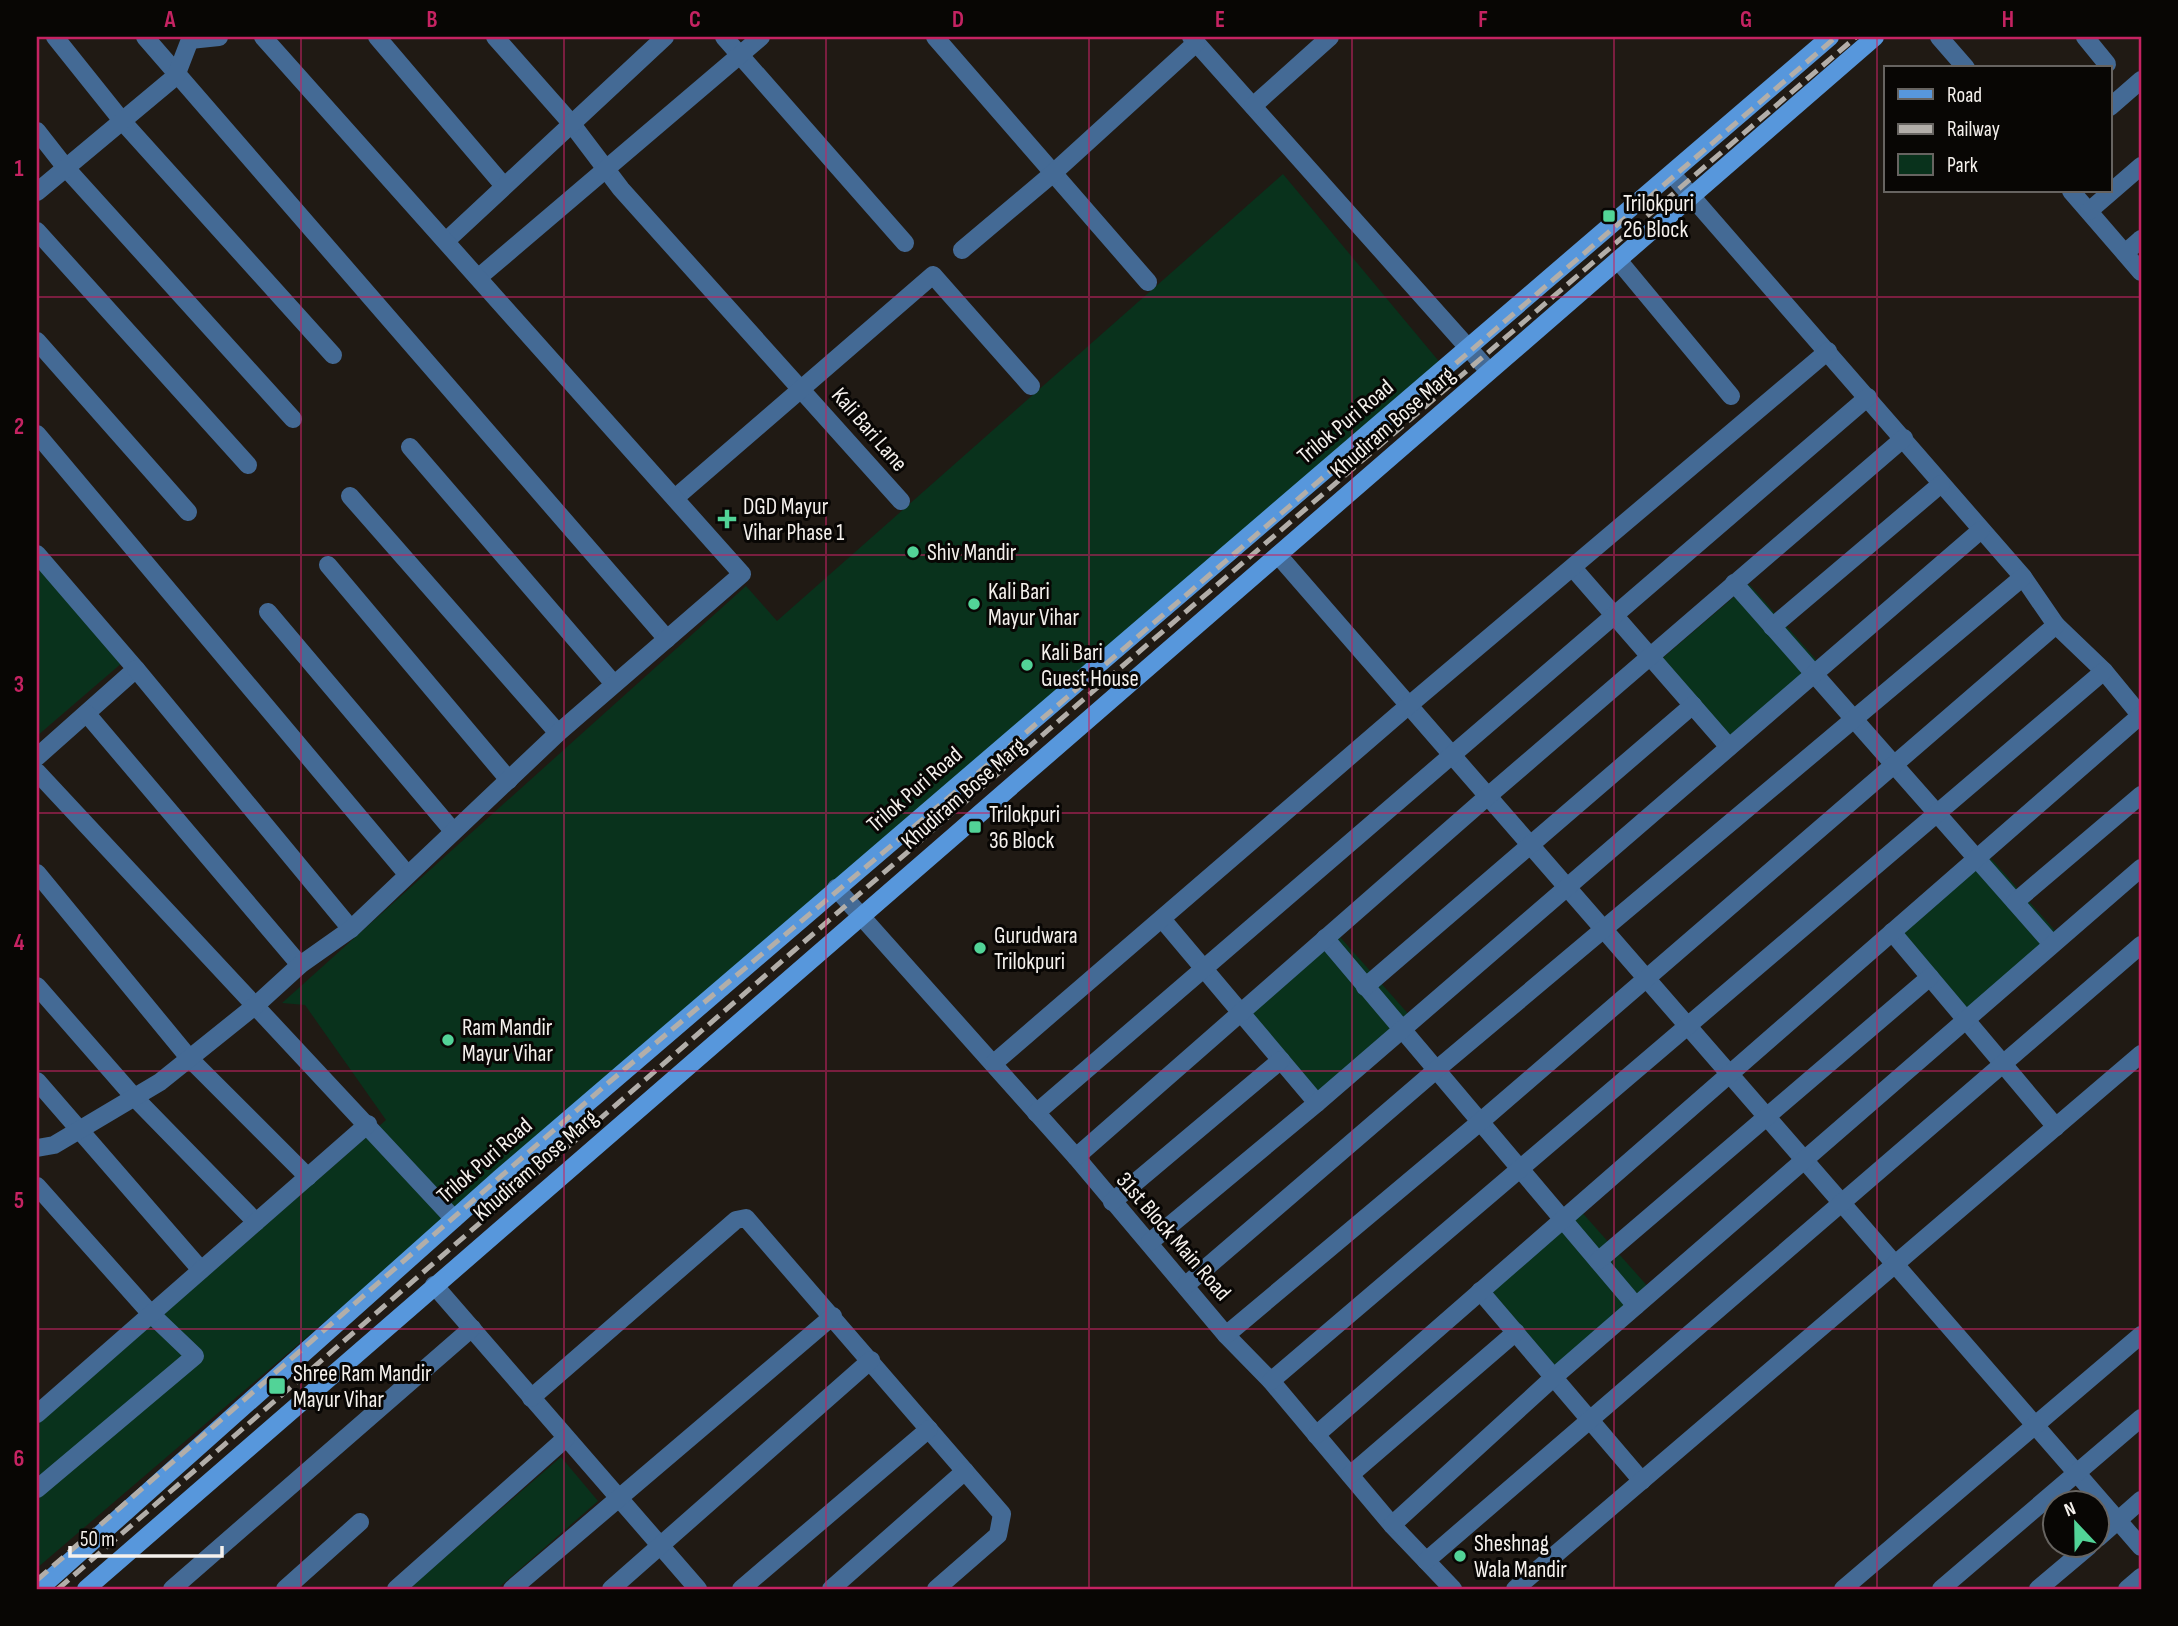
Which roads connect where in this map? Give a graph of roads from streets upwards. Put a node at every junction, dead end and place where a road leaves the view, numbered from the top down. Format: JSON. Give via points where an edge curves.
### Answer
{"nodes":[{"id":1,"x":55,"y":37,"type":"edge"},
{"id":2,"x":145,"y":37,"type":"edge"},
{"id":3,"x":219,"y":37,"type":"edge"},
{"id":4,"x":262,"y":37,"type":"edge"},
{"id":5,"x":377,"y":37,"type":"edge"},
{"id":6,"x":495,"y":37,"type":"edge"},
{"id":7,"x":666,"y":37,"type":"edge"},
{"id":8,"x":724,"y":37,"type":"edge"},
{"id":9,"x":761,"y":37,"type":"edge"},
{"id":10,"x":935,"y":37,"type":"edge"},
{"id":11,"x":1330,"y":37,"type":"edge"},
{"id":12,"x":1830,"y":37,"type":"edge"},
{"id":13,"x":1875,"y":37,"type":"edge"},
{"id":14,"x":1940,"y":37,"type":"edge"},
{"id":15,"x":2085,"y":37,"type":"edge"},
{"id":16,"x":191,"y":38,"type":"edge"},
{"id":17,"x":1194,"y":40,"type":"edge"},
{"id":18,"x":740,"y":55,"type":"junction"},
{"id":19,"x":2107,"y":64,"type":"dead end"},
{"id":20,"x":1964,"y":66,"type":"edge"},
{"id":21,"x":176,"y":76,"type":"junction"},
{"id":22,"x":2141,"y":80,"type":"edge"},
{"id":23,"x":2112,"y":105,"type":"edge"},
{"id":24,"x":1252,"y":106,"type":"junction"},
{"id":25,"x":122,"y":122,"type":"junction"},
{"id":26,"x":571,"y":123,"type":"junction"},
{"id":27,"x":37,"y":131,"type":"edge"},
{"id":28,"x":2141,"y":166,"type":"edge"},
{"id":29,"x":66,"y":168,"type":"junction"},
{"id":30,"x":606,"y":169,"type":"junction"},
{"id":31,"x":1672,"y":174,"type":"junction"},
{"id":32,"x":1051,"y":175,"type":"junction"},
{"id":33,"x":504,"y":186,"type":"junction"},
{"id":34,"x":2112,"y":191,"type":"edge"},
{"id":35,"x":37,"y":192,"type":"edge"},
{"id":36,"x":2072,"y":192,"type":"edge"},
{"id":37,"x":2111,"y":192,"type":"edge"},
{"id":38,"x":1692,"y":196,"type":"junction"},
{"id":39,"x":2089,"y":211,"type":"junction"},
{"id":40,"x":37,"y":231,"type":"edge"},
{"id":41,"x":2141,"y":239,"type":"edge"},
{"id":42,"x":446,"y":241,"type":"junction"},
{"id":43,"x":905,"y":243,"type":"dead end"},
{"id":44,"x":962,"y":250,"type":"dead end"},
{"id":45,"x":2125,"y":253,"type":"junction"},
{"id":46,"x":1618,"y":260,"type":"junction"},
{"id":47,"x":2141,"y":272,"type":"edge"},
{"id":48,"x":479,"y":277,"type":"junction"},
{"id":49,"x":1148,"y":282,"type":"dead end"},
{"id":50,"x":37,"y":341,"type":"edge"},
{"id":51,"x":1468,"y":349,"type":"junction"},
{"id":52,"x":1828,"y":351,"type":"junction"},
{"id":53,"x":333,"y":355,"type":"dead end"},
{"id":54,"x":1488,"y":370,"type":"junction"},
{"id":55,"x":1031,"y":386,"type":"dead end"},
{"id":56,"x":802,"y":388,"type":"junction"},
{"id":57,"x":1731,"y":396,"type":"dead end"},
{"id":58,"x":1868,"y":397,"type":"junction"},
{"id":59,"x":293,"y":419,"type":"dead end"},
{"id":60,"x":37,"y":434,"type":"edge"},
{"id":61,"x":1904,"y":438,"type":"junction"},
{"id":62,"x":410,"y":447,"type":"dead end"},
{"id":63,"x":248,"y":465,"type":"dead end"},
{"id":64,"x":1941,"y":484,"type":"junction"},
{"id":65,"x":350,"y":496,"type":"dead end"},
{"id":66,"x":675,"y":498,"type":"junction"},
{"id":67,"x":901,"y":501,"type":"dead end"},
{"id":68,"x":188,"y":512,"type":"dead end"},
{"id":69,"x":1981,"y":530,"type":"junction"},
{"id":70,"x":37,"y":554,"type":"edge"},
{"id":71,"x":1278,"y":555,"type":"junction"},
{"id":72,"x":328,"y":565,"type":"dead end"},
{"id":73,"x":1573,"y":568,"type":"junction"},
{"id":74,"x":2023,"y":577,"type":"junction"},
{"id":75,"x":1734,"y":583,"type":"junction"},
{"id":76,"x":268,"y":612,"type":"dead end"},
{"id":77,"x":1615,"y":615,"type":"junction"},
{"id":78,"x":2056,"y":625,"type":"junction"},
{"id":79,"x":1772,"y":627,"type":"junction"},
{"id":80,"x":667,"y":639,"type":"junction"},
{"id":81,"x":1651,"y":656,"type":"junction"},
{"id":82,"x":136,"y":669,"type":"junction"},
{"id":83,"x":2104,"y":670,"type":"junction"},
{"id":84,"x":1813,"y":673,"type":"junction"},
{"id":85,"x":614,"y":684,"type":"junction"},
{"id":86,"x":1408,"y":705,"type":"junction"},
{"id":87,"x":1693,"y":705,"type":"junction"},
{"id":88,"x":87,"y":714,"type":"junction"},
{"id":89,"x":2141,"y":716,"type":"edge"},
{"id":90,"x":1854,"y":719,"type":"junction"},
{"id":91,"x":558,"y":733,"type":"junction"},
{"id":92,"x":1729,"y":747,"type":"junction"},
{"id":93,"x":1452,"y":754,"type":"junction"},
{"id":94,"x":37,"y":757,"type":"edge"},
{"id":95,"x":1895,"y":766,"type":"junction"},
{"id":96,"x":37,"y":772,"type":"edge"},
{"id":97,"x":509,"y":780,"type":"junction"},
{"id":98,"x":2141,"y":795,"type":"edge"},
{"id":99,"x":1488,"y":796,"type":"junction"},
{"id":100,"x":1935,"y":812,"type":"junction"},
{"id":101,"x":453,"y":831,"type":"junction"},
{"id":102,"x":1531,"y":846,"type":"junction"},
{"id":103,"x":1975,"y":858,"type":"junction"},
{"id":104,"x":2141,"y":868,"type":"edge"},
{"id":105,"x":37,"y":873,"type":"edge"},
{"id":106,"x":407,"y":874,"type":"junction"},
{"id":107,"x":1565,"y":886,"type":"junction"},
{"id":108,"x":836,"y":888,"type":"junction"},
{"id":109,"x":2015,"y":902,"type":"junction"},
{"id":110,"x":861,"y":912,"type":"junction"},
{"id":111,"x":1162,"y":919,"type":"junction"},
{"id":112,"x":351,"y":929,"type":"junction"},
{"id":113,"x":1604,"y":930,"type":"junction"},
{"id":114,"x":1892,"y":932,"type":"junction"},
{"id":115,"x":1325,"y":938,"type":"junction"},
{"id":116,"x":2052,"y":944,"type":"junction"},
{"id":117,"x":2141,"y":945,"type":"edge"},
{"id":118,"x":300,"y":965,"type":"junction"},
{"id":119,"x":1205,"y":969,"type":"junction"},
{"id":120,"x":1930,"y":977,"type":"junction"},
{"id":121,"x":1645,"y":978,"type":"junction"},
{"id":122,"x":37,"y":986,"type":"edge"},
{"id":123,"x":1365,"y":987,"type":"junction"},
{"id":124,"x":256,"y":1005,"type":"junction"},
{"id":125,"x":1242,"y":1012,"type":"junction"},
{"id":126,"x":1967,"y":1020,"type":"junction"},
{"id":127,"x":1689,"y":1025,"type":"junction"},
{"id":128,"x":1401,"y":1030,"type":"junction"},
{"id":129,"x":2141,"y":1054,"type":"edge"},
{"id":130,"x":190,"y":1059,"type":"junction"},
{"id":131,"x":1281,"y":1060,"type":"junction"},
{"id":132,"x":994,"y":1063,"type":"junction"},
{"id":133,"x":2003,"y":1064,"type":"junction"},
{"id":134,"x":1436,"y":1070,"type":"junction"},
{"id":135,"x":1729,"y":1074,"type":"junction"},
{"id":136,"x":37,"y":1081,"type":"edge"},
{"id":137,"x":134,"y":1097,"type":"junction"},
{"id":138,"x":1317,"y":1103,"type":"junction"},
{"id":139,"x":1037,"y":1113,"type":"junction"},
{"id":140,"x":1767,"y":1117,"type":"junction"},
{"id":141,"x":1480,"y":1122,"type":"junction"},
{"id":142,"x":368,"y":1124,"type":"junction"},
{"id":143,"x":2056,"y":1127,"type":"junction"},
{"id":144,"x":80,"y":1129,"type":"junction"},
{"id":145,"x":37,"y":1148,"type":"edge"},
{"id":146,"x":1076,"y":1157,"type":"junction"},
{"id":147,"x":1805,"y":1160,"type":"junction"},
{"id":148,"x":1520,"y":1169,"type":"junction"},
{"id":149,"x":308,"y":1177,"type":"junction"},
{"id":150,"x":37,"y":1186,"type":"edge"},
{"id":151,"x":1112,"y":1202,"type":"junction"},
{"id":152,"x":1842,"y":1203,"type":"junction"},
{"id":153,"x":454,"y":1219,"type":"junction"},
{"id":154,"x":1562,"y":1219,"type":"junction"},
{"id":155,"x":256,"y":1222,"type":"junction"},
{"id":156,"x":1150,"y":1242,"type":"junction"},
{"id":157,"x":1598,"y":1261,"type":"junction"},
{"id":158,"x":1894,"y":1263,"type":"junction"},
{"id":159,"x":201,"y":1270,"type":"junction"},
{"id":160,"x":434,"y":1285,"type":"junction"},
{"id":161,"x":1186,"y":1285,"type":"junction"},
{"id":162,"x":1480,"y":1291,"type":"junction"},
{"id":163,"x":1636,"y":1306,"type":"junction"},
{"id":164,"x":151,"y":1314,"type":"junction"},
{"id":165,"x":833,"y":1316,"type":"junction"},
{"id":166,"x":472,"y":1328,"type":"junction"},
{"id":167,"x":1516,"y":1332,"type":"junction"},
{"id":168,"x":1226,"y":1335,"type":"junction"},
{"id":169,"x":2141,"y":1335,"type":"edge"},
{"id":170,"x":871,"y":1360,"type":"junction"},
{"id":171,"x":1554,"y":1377,"type":"junction"},
{"id":172,"x":1271,"y":1381,"type":"junction"},
{"id":173,"x":531,"y":1398,"type":"junction"},
{"id":174,"x":40,"y":1405,"type":"edge"},
{"id":175,"x":2141,"y":1418,"type":"edge"},
{"id":176,"x":1590,"y":1420,"type":"junction"},
{"id":177,"x":2036,"y":1425,"type":"junction"},
{"id":178,"x":929,"y":1429,"type":"junction"},
{"id":179,"x":1316,"y":1435,"type":"junction"},
{"id":180,"x":566,"y":1438,"type":"junction"},
{"id":181,"x":965,"y":1471,"type":"junction"},
{"id":182,"x":2078,"y":1472,"type":"junction"},
{"id":183,"x":1350,"y":1475,"type":"junction"},
{"id":184,"x":1642,"y":1481,"type":"junction"},
{"id":185,"x":37,"y":1489,"type":"edge"},
{"id":186,"x":618,"y":1499,"type":"junction"},
{"id":187,"x":2141,"y":1500,"type":"edge"},
{"id":188,"x":2118,"y":1520,"type":"junction"},
{"id":189,"x":360,"y":1522,"type":"dead end"},
{"id":190,"x":1392,"y":1525,"type":"junction"},
{"id":191,"x":2112,"y":1525,"type":"edge"},
{"id":192,"x":660,"y":1545,"type":"junction"},
{"id":193,"x":2141,"y":1547,"type":"edge"},
{"id":194,"x":2072,"y":1560,"type":"edge"},
{"id":195,"x":1426,"y":1561,"type":"junction"},
{"id":196,"x":2141,"y":1577,"type":"edge"},
{"id":197,"x":39,"y":1589,"type":"edge"},
{"id":198,"x":86,"y":1589,"type":"edge"},
{"id":199,"x":172,"y":1589,"type":"edge"},
{"id":200,"x":285,"y":1589,"type":"edge"},
{"id":201,"x":396,"y":1589,"type":"edge"},
{"id":202,"x":512,"y":1589,"type":"edge"},
{"id":203,"x":611,"y":1589,"type":"edge"},
{"id":204,"x":698,"y":1589,"type":"edge"},
{"id":205,"x":741,"y":1589,"type":"edge"},
{"id":206,"x":831,"y":1589,"type":"edge"},
{"id":207,"x":936,"y":1589,"type":"edge"},
{"id":208,"x":1453,"y":1589,"type":"edge"},
{"id":209,"x":1516,"y":1589,"type":"edge"},
{"id":210,"x":1843,"y":1589,"type":"edge"},
{"id":211,"x":1941,"y":1589,"type":"edge"},
{"id":212,"x":2038,"y":1589,"type":"edge"},
{"id":213,"x":2127,"y":1589,"type":"edge"}],
"edges":[{"from":1,"to":25,"type":"street"},
{"from":2,"to":21,"type":"street"},
{"from":3,"to":16,"type":"street"},
{"from":4,"to":42,"type":"street"},
{"from":5,"to":33,"type":"street"},
{"from":6,"to":26,"type":"street","name":"Kali Bari Lane"},
{"from":7,"to":26,"type":"street"},
{"from":8,"to":18,"type":"street"},
{"from":9,"to":18,"type":"street"},
{"from":10,"to":32,"type":"street"},
{"from":11,"to":24,"type":"street"},
{"from":12,"to":31,"type":"street","name":"Trilok Puri Road"},
{"from":13,"to":38,"type":"street","name":"Khudiram Bose Marg"},
{"from":14,"to":20,"type":"street"},
{"from":15,"to":19,"type":"street"},
{"from":16,"to":21,"type":"street"},
{"from":17,"to":24,"type":"street"},
{"from":17,"to":32,"type":"street"},
{"from":18,"to":30,"type":"street"},
{"from":18,"to":43,"type":"street"},
{"from":21,"to":25,"type":"street"},
{"from":21,"to":80,"type":"street"},
{"from":22,"to":23,"type":"street"},
{"from":24,"to":51,"type":"street"},
{"from":25,"to":29,"type":"street"},
{"from":25,"to":53,"type":"street"},
{"from":26,"to":30,"type":"street","name":"Kali Bari Lane"},
{"from":26,"to":33,"type":"street"},
{"from":27,"to":29,"type":"street"},
{"from":28,"to":34,"type":"street"},
{"from":29,"to":35,"type":"street"},
{"from":29,"to":59,"type":"street"},
{"from":30,"to":48,"type":"street"},
{"from":30,"to":56,"type":"street","name":"Kali Bari Lane"},
{"from":31,"to":38,"type":"street"},
{"from":31,"to":51,"type":"street","name":"Trilok Puri Road"},
{"from":32,"to":44,"type":"street"},
{"from":32,"to":49,"type":"street"},
{"from":33,"to":42,"type":"street"},
{"from":36,"to":39,"type":"street"},
{"from":37,"to":39,"type":"street"},
{"from":38,"to":46,"type":"street","name":"Khudiram Bose Marg"},
{"from":38,"to":52,"type":"street"},
{"from":39,"to":45,"type":"street"},
{"from":40,"to":63,"type":"street"},
{"from":41,"to":45,"type":"street"},
{"from":42,"to":48,"type":"street"},
{"from":45,"to":47,"type":"street"},
{"from":46,"to":54,"type":"street","name":"Khudiram Bose Marg"},
{"from":46,"to":57,"type":"street"},
{"from":48,"to":66,"type":"street"},
{"from":50,"to":68,"type":"street"},
{"from":51,"to":54,"type":"street"},
{"from":51,"to":108,"type":"street","name":"Trilok Puri Road"},
{"from":52,"to":58,"type":"street"},
{"from":52,"to":73,"type":"street"},
{"from":54,"to":71,"type":"street","name":"Khudiram Bose Marg"},
{"from":55,"to":56,"type":"street","via":[[933,275]]},
{"from":56,"to":66,"type":"street"},
{"from":56,"to":67,"type":"street","name":"Kali Bari Lane"},
{"from":58,"to":61,"type":"street"},
{"from":58,"to":77,"type":"street"},
{"from":60,"to":106,"type":"street"},
{"from":61,"to":64,"type":"street"},
{"from":61,"to":75,"type":"street"},
{"from":62,"to":85,"type":"street"},
{"from":64,"to":69,"type":"street"},
{"from":64,"to":79,"type":"street"},
{"from":65,"to":91,"type":"street"},
{"from":66,"to":80,"type":"street","via":[[742,575]]},
{"from":69,"to":74,"type":"street"},
{"from":69,"to":84,"type":"street"},
{"from":70,"to":82,"type":"street"},
{"from":71,"to":86,"type":"street"},
{"from":71,"to":110,"type":"street","name":"Khudiram Bose Marg"},
{"from":72,"to":97,"type":"street"},
{"from":73,"to":77,"type":"street"},
{"from":73,"to":86,"type":"street"},
{"from":74,"to":78,"type":"street"},
{"from":74,"to":90,"type":"street"},
{"from":75,"to":79,"type":"street"},
{"from":75,"to":81,"type":"street"},
{"from":76,"to":101,"type":"street"},
{"from":77,"to":81,"type":"street"},
{"from":77,"to":93,"type":"street"},
{"from":78,"to":83,"type":"street"},
{"from":78,"to":95,"type":"street"},
{"from":79,"to":84,"type":"street"},
{"from":80,"to":85,"type":"street"},
{"from":81,"to":87,"type":"street"},
{"from":81,"to":99,"type":"street"},
{"from":82,"to":88,"type":"street"},
{"from":82,"to":112,"type":"street"},
{"from":83,"to":89,"type":"street"},
{"from":83,"to":100,"type":"street"},
{"from":84,"to":90,"type":"street"},
{"from":84,"to":92,"type":"street"},
{"from":85,"to":91,"type":"street"},
{"from":86,"to":93,"type":"street"},
{"from":86,"to":111,"type":"street"},
{"from":87,"to":92,"type":"street"},
{"from":87,"to":102,"type":"street"},
{"from":88,"to":94,"type":"street"},
{"from":88,"to":118,"type":"street"},
{"from":89,"to":103,"type":"street"},
{"from":90,"to":95,"type":"street"},
{"from":90,"to":113,"type":"street"},
{"from":91,"to":97,"type":"street"},
{"from":92,"to":107,"type":"street"},
{"from":93,"to":99,"type":"street"},
{"from":93,"to":119,"type":"street"},
{"from":95,"to":100,"type":"street"},
{"from":95,"to":121,"type":"street"},
{"from":96,"to":124,"type":"street"},
{"from":97,"to":101,"type":"street"},
{"from":98,"to":109,"type":"street"},
{"from":99,"to":102,"type":"street"},
{"from":99,"to":115,"type":"street"},
{"from":100,"to":103,"type":"street"},
{"from":100,"to":127,"type":"street"},
{"from":101,"to":106,"type":"street"},
{"from":102,"to":107,"type":"street"},
{"from":102,"to":123,"type":"street"},
{"from":103,"to":109,"type":"street"},
{"from":103,"to":114,"type":"street"},
{"from":104,"to":116,"type":"street"},
{"from":105,"to":130,"type":"street"},
{"from":106,"to":112,"type":"street"},
{"from":107,"to":113,"type":"street"},
{"from":107,"to":128,"type":"street"},
{"from":108,"to":110,"type":"street","name":"31st Block Main Road"},
{"from":108,"to":153,"type":"street","name":"Trilok Puri Road"},
{"from":109,"to":116,"type":"street"},
{"from":110,"to":132,"type":"street","name":"31st Block Main Road"},
{"from":110,"to":160,"type":"street","name":"Khudiram Bose Marg"},
{"from":111,"to":119,"type":"street"},
{"from":111,"to":132,"type":"street"},
{"from":112,"to":118,"type":"street"},
{"from":113,"to":121,"type":"street"},
{"from":113,"to":134,"type":"street"},
{"from":114,"to":120,"type":"street"},
{"from":114,"to":135,"type":"street"},
{"from":115,"to":123,"type":"street"},
{"from":115,"to":125,"type":"street"},
{"from":116,"to":126,"type":"street"},
{"from":117,"to":133,"type":"street"},
{"from":118,"to":124,"type":"street"},
{"from":119,"to":125,"type":"street"},
{"from":119,"to":139,"type":"street"},
{"from":120,"to":126,"type":"street"},
{"from":120,"to":140,"type":"street"},
{"from":121,"to":127,"type":"street"},
{"from":121,"to":141,"type":"street"},
{"from":122,"to":137,"type":"street"},
{"from":123,"to":128,"type":"street"},
{"from":124,"to":130,"type":"street"},
{"from":124,"to":142,"type":"street"},
{"from":125,"to":131,"type":"street"},
{"from":125,"to":146,"type":"street"},
{"from":126,"to":133,"type":"street"},
{"from":126,"to":147,"type":"street"},
{"from":127,"to":135,"type":"street"},
{"from":127,"to":148,"type":"street"},
{"from":128,"to":134,"type":"street"},
{"from":128,"to":138,"type":"street"},
{"from":129,"to":143,"type":"street"},
{"from":130,"to":137,"type":"street"},
{"from":130,"to":149,"type":"street"},
{"from":131,"to":138,"type":"street"},
{"from":131,"to":151,"type":"street"},
{"from":132,"to":139,"type":"street","name":"31st Block Main Road"},
{"from":133,"to":143,"type":"street"},
{"from":133,"to":152,"type":"street"},
{"from":134,"to":141,"type":"street"},
{"from":134,"to":161,"type":"street"},
{"from":135,"to":140,"type":"street"},
{"from":135,"to":154,"type":"street"},
{"from":136,"to":144,"type":"street"},
{"from":137,"to":144,"type":"street"},
{"from":137,"to":155,"type":"street"},
{"from":138,"to":156,"type":"street"},
{"from":139,"to":146,"type":"street","name":"31st Block Main Road"},
{"from":140,"to":147,"type":"street"},
{"from":140,"to":157,"type":"street"},
{"from":141,"to":148,"type":"street"},
{"from":141,"to":168,"type":"street"},
{"from":142,"to":149,"type":"street"},
{"from":142,"to":153,"type":"street"},
{"from":143,"to":158,"type":"street"},
{"from":144,"to":145,"type":"street","via":[[54,1145]]},
{"from":144,"to":159,"type":"street"},
{"from":146,"to":151,"type":"street","name":"31st Block Main Road"},
{"from":147,"to":152,"type":"street"},
{"from":147,"to":163,"type":"street"},
{"from":148,"to":154,"type":"street"},
{"from":148,"to":172,"type":"street"},
{"from":149,"to":155,"type":"street"},
{"from":150,"to":164,"type":"street"},
{"from":151,"to":156,"type":"street","name":"31st Block Main Road"},
{"from":152,"to":158,"type":"street"},
{"from":152,"to":176,"type":"street"},
{"from":153,"to":197,"type":"street","name":"Trilok Puri Road"},
{"from":154,"to":157,"type":"street"},
{"from":154,"to":162,"type":"street"},
{"from":155,"to":159,"type":"street"},
{"from":156,"to":161,"type":"street","name":"31st Block Main Road"},
{"from":157,"to":163,"type":"street"},
{"from":158,"to":177,"type":"street"},
{"from":158,"to":184,"type":"street"},
{"from":159,"to":164,"type":"street"},
{"from":160,"to":166,"type":"street"},
{"from":160,"to":198,"type":"street","name":"Khudiram Bose Marg"},
{"from":161,"to":168,"type":"street","name":"31st Block Main Road"},
{"from":162,"to":167,"type":"street"},
{"from":162,"to":179,"type":"street"},
{"from":163,"to":171,"type":"street"},
{"from":164,"to":174,"type":"street"},
{"from":164,"to":185,"type":"street","via":[[195,1356]]},
{"from":165,"to":170,"type":"street"},
{"from":165,"to":173,"type":"street","via":[[751,1221],[742,1217]]},
{"from":165,"to":186,"type":"street"},
{"from":166,"to":173,"type":"street"},
{"from":166,"to":199,"type":"street"},
{"from":167,"to":171,"type":"street"},
{"from":167,"to":183,"type":"street"},
{"from":168,"to":172,"type":"street","name":"31st Block Main Road"},
{"from":169,"to":177,"type":"street"},
{"from":170,"to":178,"type":"street"},
{"from":170,"to":192,"type":"street"},
{"from":171,"to":176,"type":"street"},
{"from":171,"to":190,"type":"street"},
{"from":172,"to":179,"type":"street","name":"31st Block Main Road"},
{"from":173,"to":180,"type":"street"},
{"from":175,"to":182,"type":"street"},
{"from":176,"to":184,"type":"street"},
{"from":176,"to":195,"type":"street"},
{"from":177,"to":182,"type":"street"},
{"from":177,"to":210,"type":"street"},
{"from":178,"to":181,"type":"street"},
{"from":178,"to":205,"type":"street"},
{"from":179,"to":183,"type":"street","name":"31st Block Main Road"},
{"from":180,"to":186,"type":"street"},
{"from":180,"to":201,"type":"street"},
{"from":181,"to":206,"type":"street"},
{"from":181,"to":207,"type":"street","via":[[1002,1514],[1002,1529]]},
{"from":182,"to":188,"type":"street"},
{"from":182,"to":211,"type":"street"},
{"from":183,"to":190,"type":"street","name":"31st Block Main Road"},
{"from":184,"to":209,"type":"street"},
{"from":186,"to":192,"type":"street"},
{"from":186,"to":202,"type":"street"},
{"from":187,"to":188,"type":"street"},
{"from":188,"to":191,"type":"street"},
{"from":188,"to":193,"type":"street"},
{"from":189,"to":200,"type":"street"},
{"from":190,"to":195,"type":"street","name":"31st Block Main Road"},
{"from":192,"to":203,"type":"street"},
{"from":192,"to":204,"type":"street"},
{"from":194,"to":212,"type":"street"},
{"from":195,"to":208,"type":"street","name":"31st Block Main Road"},
{"from":196,"to":213,"type":"street"}]}
